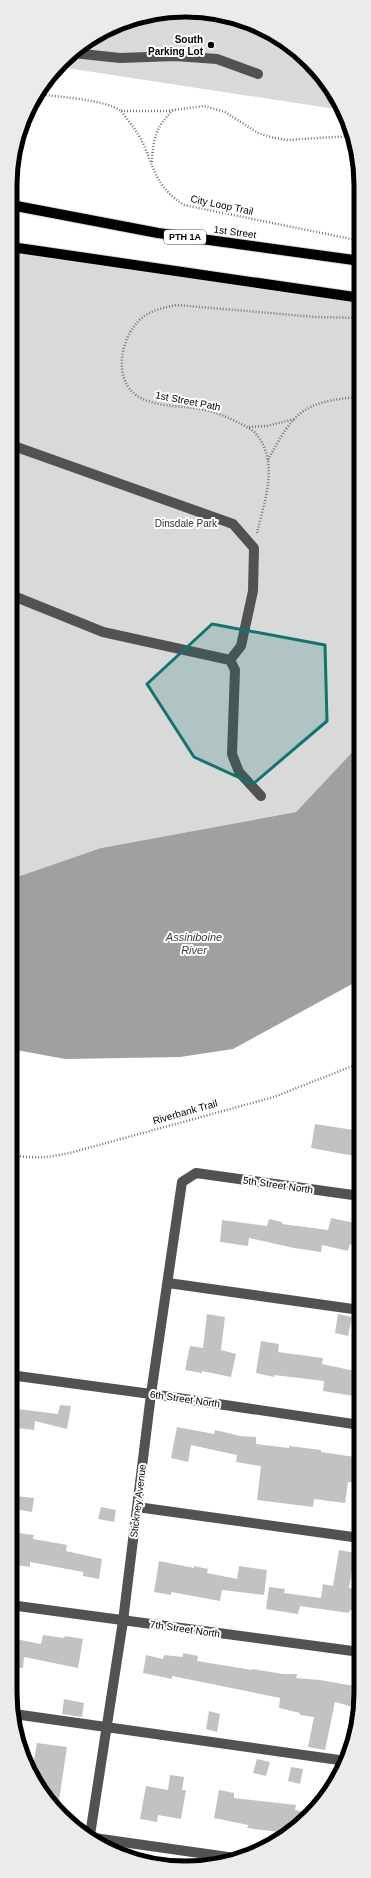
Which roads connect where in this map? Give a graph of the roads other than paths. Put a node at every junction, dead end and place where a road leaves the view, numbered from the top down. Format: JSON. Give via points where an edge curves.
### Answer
{"nodes":[{"id":1,"x":81,"y":54,"type":"edge"},
{"id":2,"x":258,"y":74,"type":"dead end"},
{"id":3,"x":17,"y":206,"type":"edge"},
{"id":4,"x":17,"y":248,"type":"edge"},
{"id":5,"x":354,"y":260,"type":"edge"},
{"id":6,"x":354,"y":297,"type":"edge"},
{"id":7,"x":17,"y":447,"type":"edge"},
{"id":8,"x":17,"y":597,"type":"edge"},
{"id":9,"x":230,"y":660,"type":"junction"},
{"id":10,"x":261,"y":796,"type":"dead end"},
{"id":11,"x":196,"y":1174,"type":"joint"},
{"id":12,"x":354,"y":1195,"type":"edge"},
{"id":13,"x":168,"y":1283,"type":"junction"},
{"id":14,"x":354,"y":1309,"type":"edge"},
{"id":15,"x":17,"y":1377,"type":"edge"},
{"id":16,"x":151,"y":1394,"type":"junction"},
{"id":17,"x":354,"y":1424,"type":"edge"},
{"id":18,"x":137,"y":1507,"type":"junction"},
{"id":19,"x":354,"y":1537,"type":"edge"},
{"id":20,"x":17,"y":1606,"type":"edge"},
{"id":21,"x":123,"y":1621,"type":"junction"},
{"id":22,"x":354,"y":1651,"type":"edge"},
{"id":23,"x":18,"y":1715,"type":"edge"},
{"id":24,"x":106,"y":1727,"type":"junction"},
{"id":25,"x":340,"y":1760,"type":"edge"},
{"id":26,"x":91,"y":1832,"type":"edge"},
{"id":27,"x":103,"y":1839,"type":"edge"},
{"id":28,"x":224,"y":1856,"type":"edge"}],
"edges":[{"from":1,"to":2,"type":"street","via":[[120,58],[175,56],[216,59]]},
{"from":3,"to":5,"type":"main road","name":"1st Street","number":"PTH 1A","via":[[158,233]]},
{"from":4,"to":6,"type":"main road"},
{"from":7,"to":9,"type":"street","via":[[233,524],[254,548],[254,591],[241,646]]},
{"from":8,"to":9,"type":"street","via":[[102,632]]},
{"from":9,"to":10,"type":"street","via":[[235,670],[232,754],[239,772]]},
{"from":11,"to":12,"type":"street","name":"5th Street North"},
{"from":11,"to":13,"type":"street","name":"Stickney Avenue","via":[[182,1182]]},
{"from":13,"to":14,"type":"street"},
{"from":13,"to":16,"type":"street","name":"Stickney Avenue"},
{"from":15,"to":16,"type":"street","name":"6th Street North"},
{"from":16,"to":17,"type":"street","name":"6th Street North"},
{"from":16,"to":18,"type":"street","name":"Stickney Avenue"},
{"from":18,"to":19,"type":"street"},
{"from":18,"to":21,"type":"street","name":"Stickney Avenue"},
{"from":20,"to":21,"type":"street","name":"7th Street North"},
{"from":21,"to":22,"type":"street","name":"7th Street North"},
{"from":21,"to":24,"type":"street","name":"Stickney Avenue"},
{"from":23,"to":24,"type":"street"},
{"from":24,"to":25,"type":"street"},
{"from":24,"to":26,"type":"street","name":"Stickney Avenue"},
{"from":27,"to":28,"type":"street"}]}
